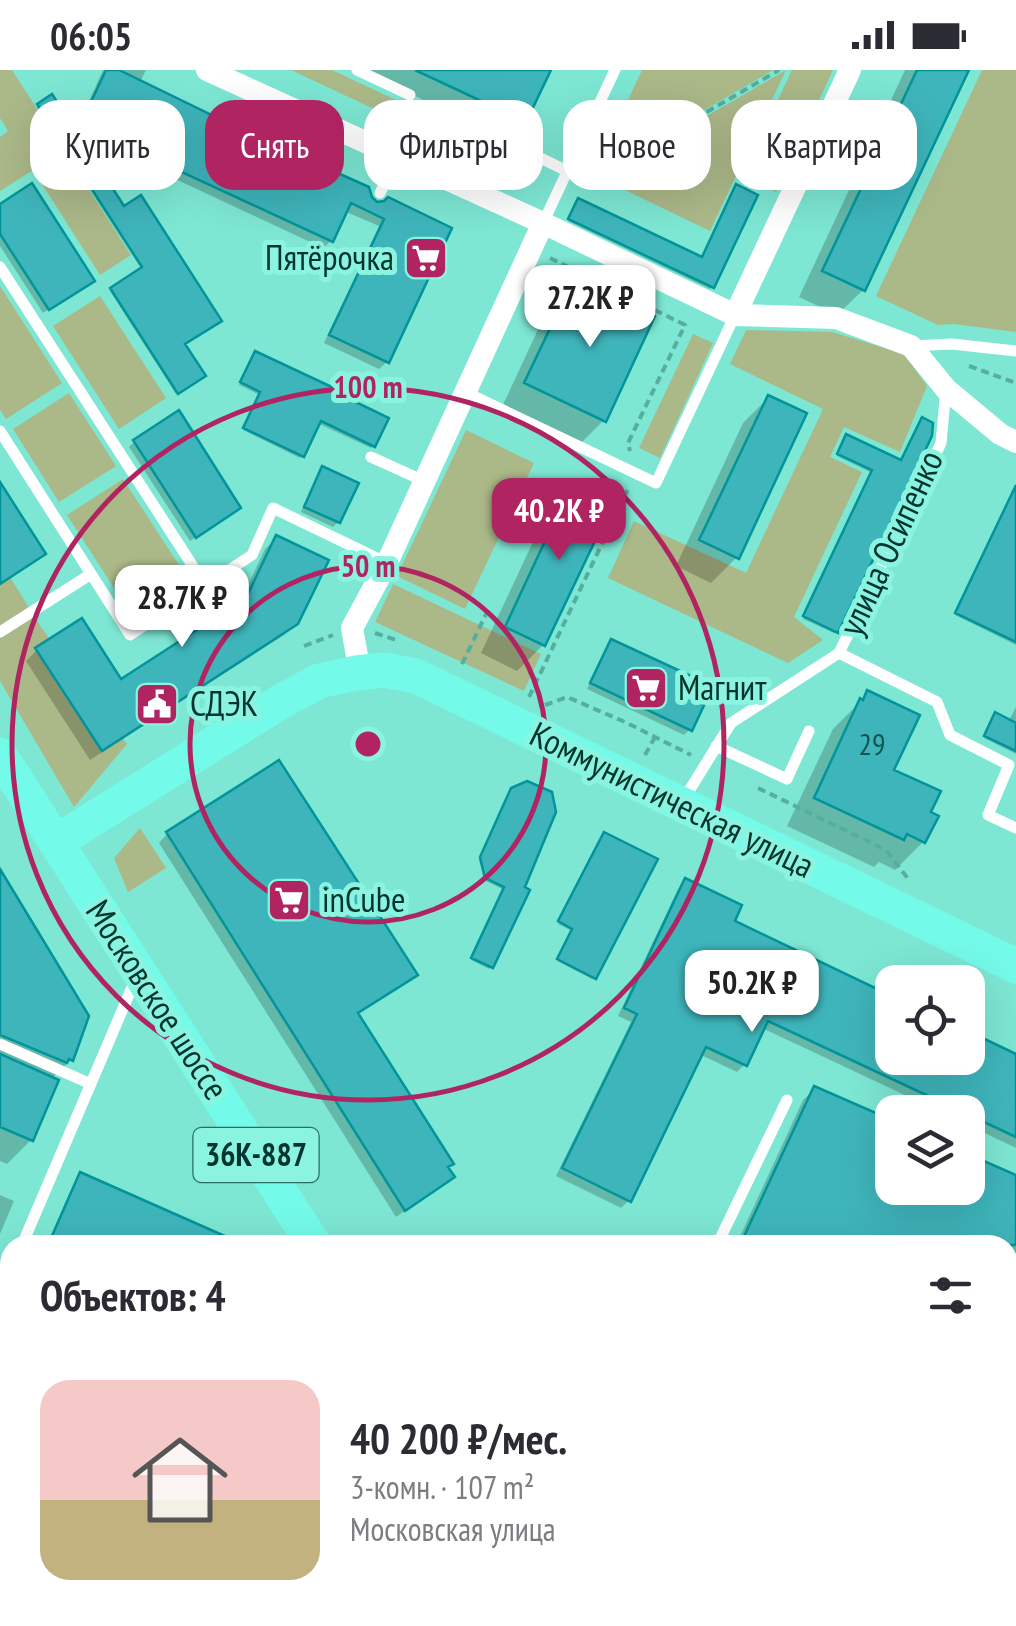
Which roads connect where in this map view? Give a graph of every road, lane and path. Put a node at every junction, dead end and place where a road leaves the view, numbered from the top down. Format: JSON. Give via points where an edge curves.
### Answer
{"nodes":[{"id":1,"x":208,"y":70,"type":"edge"},
{"id":2,"x":357,"y":70,"type":"edge"},
{"id":3,"x":614,"y":70,"type":"edge"},
{"id":4,"x":779,"y":70,"type":"edge"},
{"id":5,"x":850,"y":70,"type":"edge"},
{"id":6,"x":410,"y":95,"type":"dead end"},
{"id":7,"x":600,"y":100,"type":"edge"},
{"id":8,"x":364,"y":141,"type":"edge"},
{"id":9,"x":563,"y":181,"type":"edge"},
{"id":10,"x":382,"y":190,"type":"edge"},
{"id":11,"x":488,"y":190,"type":"edge"},
{"id":12,"x":380,"y":193,"type":"dead end"},
{"id":13,"x":548,"y":212,"type":"junction"},
{"id":14,"x":531,"y":248,"type":"junction"},
{"id":15,"x":1,"y":271,"type":"edge"},
{"id":16,"x":735,"y":314,"type":"junction"},
{"id":17,"x":912,"y":346,"type":"junction"},
{"id":18,"x":1016,"y":351,"type":"edge"},
{"id":19,"x":946,"y":389,"type":"junction"},
{"id":20,"x":464,"y":392,"type":"junction"},
{"id":21,"x":0,"y":431,"type":"edge"},
{"id":22,"x":1016,"y":442,"type":"edge"},
{"id":23,"x":371,"y":457,"type":"dead end"},
{"id":24,"x":636,"y":473,"type":"junction"},
{"id":25,"x":424,"y":481,"type":"junction"},
{"id":26,"x":386,"y":562,"type":"junction"},
{"id":27,"x":91,"y":574,"type":"junction"},
{"id":28,"x":205,"y":586,"type":"junction"},
{"id":29,"x":488,"y":610,"type":"dead end"},
{"id":30,"x":0,"y":632,"type":"edge"},
{"id":31,"x":839,"y":653,"type":"junction"},
{"id":32,"x":460,"y":670,"type":"dead end"},
{"id":33,"x":360,"y":672,"type":"junction"},
{"id":34,"x":527,"y":700,"type":"dead end"},
{"id":35,"x":540,"y":707,"type":"dead end"},
{"id":36,"x":810,"y":731,"type":"dead end"},
{"id":37,"x":716,"y":746,"type":"junction"},
{"id":38,"x":0,"y":755,"type":"edge"},
{"id":39,"x":706,"y":762,"type":"junction"},
{"id":40,"x":755,"y":786,"type":"dead end"},
{"id":41,"x":680,"y":804,"type":"junction"},
{"id":42,"x":1016,"y":828,"type":"edge"},
{"id":43,"x":56,"y":842,"type":"junction"},
{"id":44,"x":923,"y":887,"type":"dead end"},
{"id":45,"x":1016,"y":966,"type":"edge"},
{"id":46,"x":139,"y":972,"type":"junction"},
{"id":47,"x":0,"y":1044,"type":"edge"},
{"id":48,"x":90,"y":1084,"type":"junction"},
{"id":49,"x":788,"y":1100,"type":"dead end"},
{"id":50,"x":26,"y":1235,"type":"edge"},
{"id":51,"x":308,"y":1235,"type":"edge"},
{"id":52,"x":722,"y":1235,"type":"edge"}],
"edges":[{"from":1,"to":8,"type":"street"},
{"from":2,"to":6,"type":"lane"},
{"from":3,"to":7,"type":"lane"},
{"from":4,"to":13,"type":"path"},
{"from":5,"to":16,"type":"street"},
{"from":9,"to":13,"type":"lane"},
{"from":10,"to":12,"type":"lane"},
{"from":11,"to":13,"type":"street"},
{"from":13,"to":14,"type":"street"},
{"from":13,"to":16,"type":"street"},
{"from":14,"to":20,"type":"street"},
{"from":14,"to":24,"type":"path","via":[[685,325],[628,442]]},
{"from":15,"to":28,"type":"lane"},
{"from":16,"to":17,"type":"street","via":[[836,318]]},
{"from":16,"to":24,"type":"lane","via":[[656,483]]},
{"from":17,"to":18,"type":"lane"},
{"from":17,"to":19,"type":"street"},
{"from":19,"to":22,"type":"street"},
{"from":19,"to":31,"type":"lane","name":"улица Осипенко","via":[[941,443]]},
{"from":20,"to":24,"type":"lane"},
{"from":20,"to":25,"type":"street"},
{"from":21,"to":27,"type":"lane"},
{"from":23,"to":25,"type":"lane"},
{"from":24,"to":34,"type":"path"},
{"from":25,"to":26,"type":"street"},
{"from":26,"to":28,"type":"lane","via":[[274,508],[252,555]]},
{"from":26,"to":33,"type":"street","via":[[352,628]]},
{"from":27,"to":28,"type":"lane","via":[[130,634]]},
{"from":27,"to":30,"type":"lane"},
{"from":29,"to":32,"type":"path"},
{"from":31,"to":37,"type":"lane","name":"улица Осипенко","via":[[731,722]]},
{"from":31,"to":42,"type":"lane","via":[[937,702],[950,734],[1009,765],[988,815]]},
{"from":33,"to":41,"type":"main road","name":"Коммунистическая улица","via":[[416,676]]},
{"from":33,"to":43,"type":"main road","name":"Коммунистическая улица","via":[[319,681],[280,702]]},
{"from":35,"to":39,"type":"path","via":[[567,697]]},
{"from":36,"to":37,"type":"lane","via":[[787,779]]},
{"from":37,"to":39,"type":"lane","name":"улица Осипенко"},
{"from":38,"to":43,"type":"main road","name":"Московское шоссе","number":"36К-887"},
{"from":39,"to":41,"type":"lane","name":"улица Осипенко"},
{"from":40,"to":44,"type":"path","via":[[886,850],[907,879]]},
{"from":41,"to":45,"type":"main road","name":"Коммунистическая улица"},
{"from":43,"to":46,"type":"main road","name":"Московское шоссе","number":"36К-887"},
{"from":46,"to":48,"type":"lane"},
{"from":46,"to":51,"type":"main road","name":"Московское шоссе","number":"36К-887"},
{"from":47,"to":48,"type":"lane"},
{"from":48,"to":50,"type":"lane"},
{"from":49,"to":52,"type":"lane"}]}
